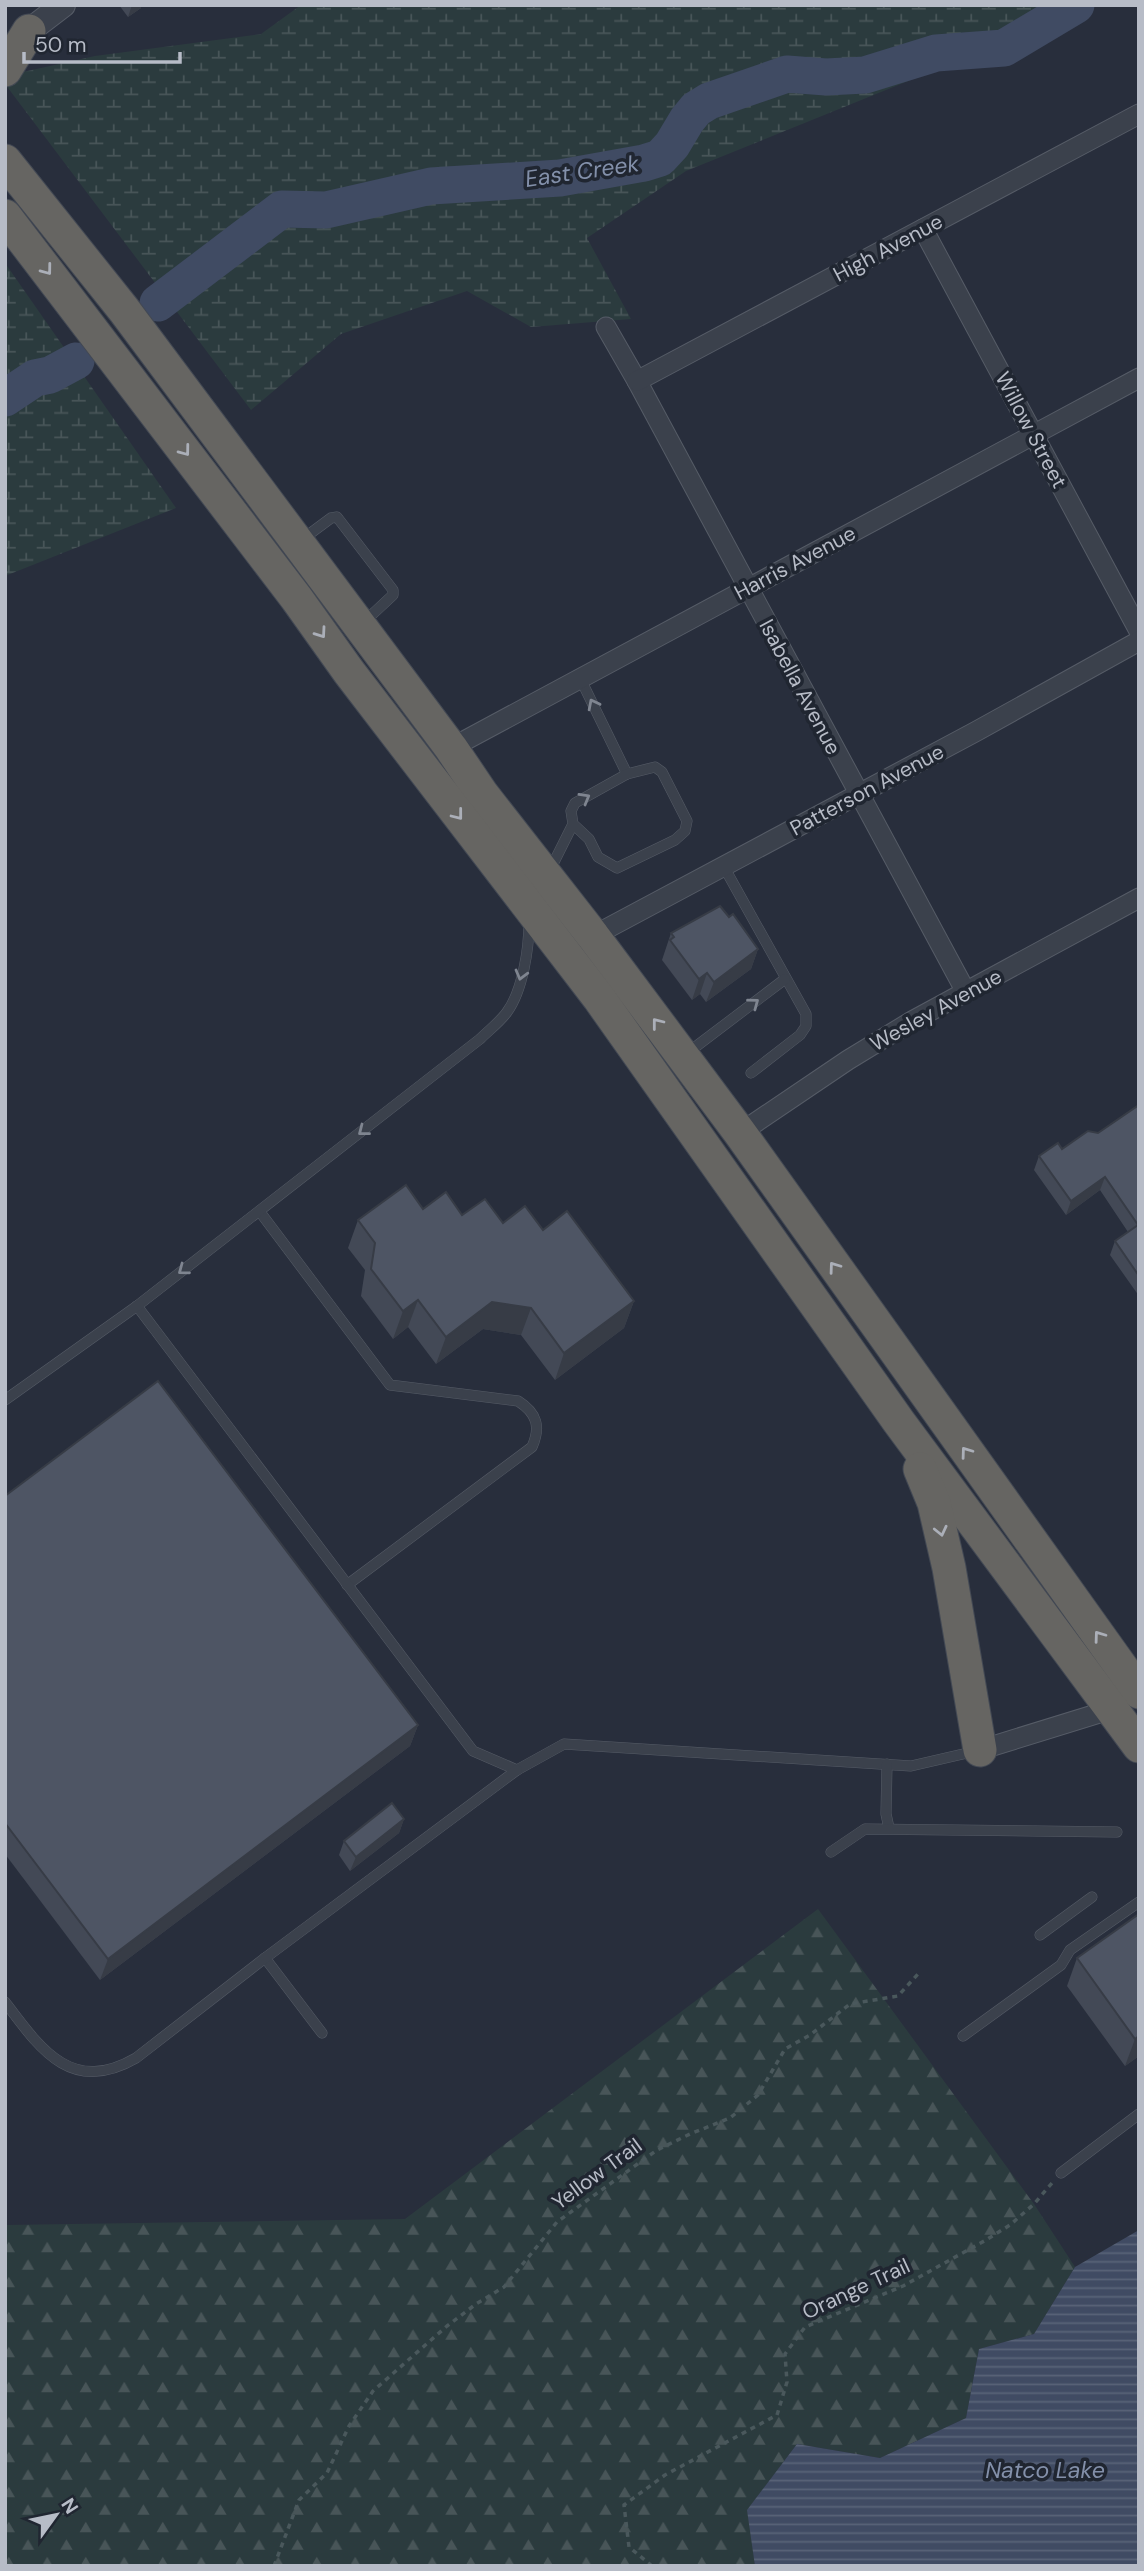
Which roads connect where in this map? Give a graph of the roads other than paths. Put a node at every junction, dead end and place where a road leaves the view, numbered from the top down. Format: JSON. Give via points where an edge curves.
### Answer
{"nodes":[{"id":1,"x":64,"y":5,"type":"edge"},
{"id":2,"x":17,"y":37,"type":"edge"},
{"id":3,"x":5,"y":70,"type":"edge"},
{"id":4,"x":1139,"y":114,"type":"edge"},
{"id":5,"x":5,"y":136,"type":"edge"},
{"id":6,"x":13,"y":171,"type":"edge"},
{"id":7,"x":5,"y":216,"type":"edge"},
{"id":8,"x":923,"y":229,"type":"junction"},
{"id":9,"x":606,"y":327,"type":"dead end"},
{"id":10,"x":1139,"y":378,"type":"edge"},
{"id":11,"x":637,"y":381,"type":"junction"},
{"id":12,"x":1034,"y":434,"type":"junction"},
{"id":13,"x":297,"y":543,"type":"junction"},
{"id":14,"x":747,"y":589,"type":"junction"},
{"id":15,"x":359,"y":627,"type":"junction"},
{"id":16,"x":1139,"y":631,"type":"edge"},
{"id":17,"x":1139,"y":641,"type":"edge"},
{"id":18,"x":580,"y":678,"type":"junction"},
{"id":19,"x":451,"y":748,"type":"junction"},
{"id":20,"x":627,"y":774,"type":"junction"},
{"id":21,"x":858,"y":795,"type":"junction"},
{"id":22,"x":573,"y":824,"type":"junction"},
{"id":23,"x":724,"y":867,"type":"junction"},
{"id":24,"x":546,"y":877,"type":"junction"},
{"id":25,"x":1139,"y":898,"type":"edge"},
{"id":26,"x":529,"y":907,"type":"junction"},
{"id":27,"x":593,"y":936,"type":"junction"},
{"id":28,"x":785,"y":979,"type":"junction"},
{"id":29,"x":966,"y":992,"type":"junction"},
{"id":30,"x":683,"y":1057,"type":"junction"},
{"id":31,"x":751,"y":1073,"type":"dead end"},
{"id":32,"x":740,"y":1133,"type":"junction"},
{"id":33,"x":260,"y":1212,"type":"junction"},
{"id":34,"x":137,"y":1306,"type":"junction"},
{"id":35,"x":5,"y":1400,"type":"edge"},
{"id":36,"x":899,"y":1422,"type":"junction"},
{"id":37,"x":347,"y":1585,"type":"junction"},
{"id":38,"x":1130,"y":1700,"type":"edge"},
{"id":39,"x":1139,"y":1746,"type":"edge"},
{"id":40,"x":980,"y":1750,"type":"junction"},
{"id":41,"x":887,"y":1764,"type":"junction"},
{"id":42,"x":517,"y":1770,"type":"junction"},
{"id":43,"x":889,"y":1828,"type":"junction"},
{"id":44,"x":1117,"y":1832,"type":"dead end"},
{"id":45,"x":831,"y":1852,"type":"dead end"},
{"id":46,"x":1092,"y":1897,"type":"dead end"},
{"id":47,"x":1139,"y":1902,"type":"edge"},
{"id":48,"x":1040,"y":1935,"type":"dead end"},
{"id":49,"x":265,"y":1958,"type":"junction"},
{"id":50,"x":5,"y":2002,"type":"edge"},
{"id":51,"x":322,"y":2033,"type":"dead end"},
{"id":52,"x":963,"y":2036,"type":"dead end"},
{"id":53,"x":1139,"y":2114,"type":"edge"},
{"id":54,"x":1061,"y":2173,"type":"road end"}],
"edges":[{"from":1,"to":2,"type":"street"},
{"from":2,"to":3,"type":"highway"},
{"from":4,"to":8,"type":"street","name":"High Avenue"},
{"from":5,"to":6,"type":"highway"},
{"from":6,"to":13,"type":"highway","via":[[124,310]]},
{"from":7,"to":26,"type":"highway","one_way":true},
{"from":8,"to":11,"type":"street","name":"High Avenue"},
{"from":8,"to":12,"type":"street","name":"Willow Street"},
{"from":9,"to":11,"type":"street","name":"Isabella Avenue"},
{"from":10,"to":12,"type":"street","name":"Harris Avenue"},
{"from":11,"to":14,"type":"street","name":"Isabella Avenue"},
{"from":12,"to":14,"type":"street","name":"Harris Avenue"},
{"from":12,"to":16,"type":"street","name":"Willow Street"},
{"from":13,"to":15,"type":"highway"},
{"from":13,"to":15,"type":"lane","via":[[337,517],[393,590]]},
{"from":14,"to":18,"type":"street","name":"Harris Avenue"},
{"from":14,"to":21,"type":"street","name":"Isabella Avenue"},
{"from":15,"to":19,"type":"highway"},
{"from":17,"to":21,"type":"street","name":"Patterson Avenue"},
{"from":18,"to":19,"type":"street","name":"Harris Avenue"},
{"from":20,"to":18,"type":"lane","one_way":true},
{"from":19,"to":24,"type":"highway"},
{"from":22,"to":20,"type":"lane","one_way":true,"via":[[575,803]]},
{"from":20,"to":22,"type":"lane","via":[[655,767],[662,772],[687,821],[685,831],[617,867],[598,857],[589,839]]},
{"from":21,"to":23,"type":"street","name":"Patterson Avenue"},
{"from":21,"to":29,"type":"street","name":"Isabella Avenue"},
{"from":22,"to":24,"type":"lane"},
{"from":23,"to":27,"type":"street","name":"Patterson Avenue"},
{"from":23,"to":28,"type":"lane"},
{"from":24,"to":27,"type":"highway"},
{"from":25,"to":29,"type":"street","name":"Wesley Avenue"},
{"from":26,"to":33,"type":"lane","one_way":true,"via":[[529,944],[508,1011],[480,1039]]},
{"from":26,"to":36,"type":"highway","via":[[599,998]]},
{"from":30,"to":27,"type":"highway","one_way":true},
{"from":30,"to":28,"type":"lane","one_way":true},
{"from":28,"to":31,"type":"lane","via":[[806,1014],[806,1026]]},
{"from":29,"to":32,"type":"street","name":"Wesley Avenue","via":[[848,1060]]},
{"from":30,"to":32,"type":"highway"},
{"from":38,"to":32,"type":"highway","one_way":true},
{"from":33,"to":34,"type":"lane","one_way":true},
{"from":33,"to":37,"type":"lane","via":[[390,1385],[518,1401],[531,1408],[538,1423],[532,1447]]},
{"from":34,"to":35,"type":"lane"},
{"from":34,"to":37,"type":"lane"},
{"from":36,"to":38,"type":"highway"},
{"from":36,"to":40,"type":"highway","one_way":true,"via":[[934,1503]]},
{"from":37,"to":42,"type":"lane","via":[[474,1751]]},
{"from":38,"to":39,"type":"highway"},
{"from":38,"to":40,"type":"street"},
{"from":40,"to":41,"type":"lane","via":[[911,1766]]},
{"from":41,"to":42,"type":"lane","via":[[564,1744]]},
{"from":41,"to":43,"type":"lane"},
{"from":42,"to":49,"type":"lane"},
{"from":43,"to":44,"type":"lane"},
{"from":43,"to":45,"type":"lane","via":[[865,1829]]},
{"from":46,"to":48,"type":"lane"},
{"from":47,"to":52,"type":"lane","via":[[1070,1950],[1061,1965]]},
{"from":49,"to":50,"type":"lane","via":[[136,2058],[106,2071],[76,2071],[54,2060]]},
{"from":49,"to":51,"type":"lane"},
{"from":53,"to":54,"type":"lane"}]}
